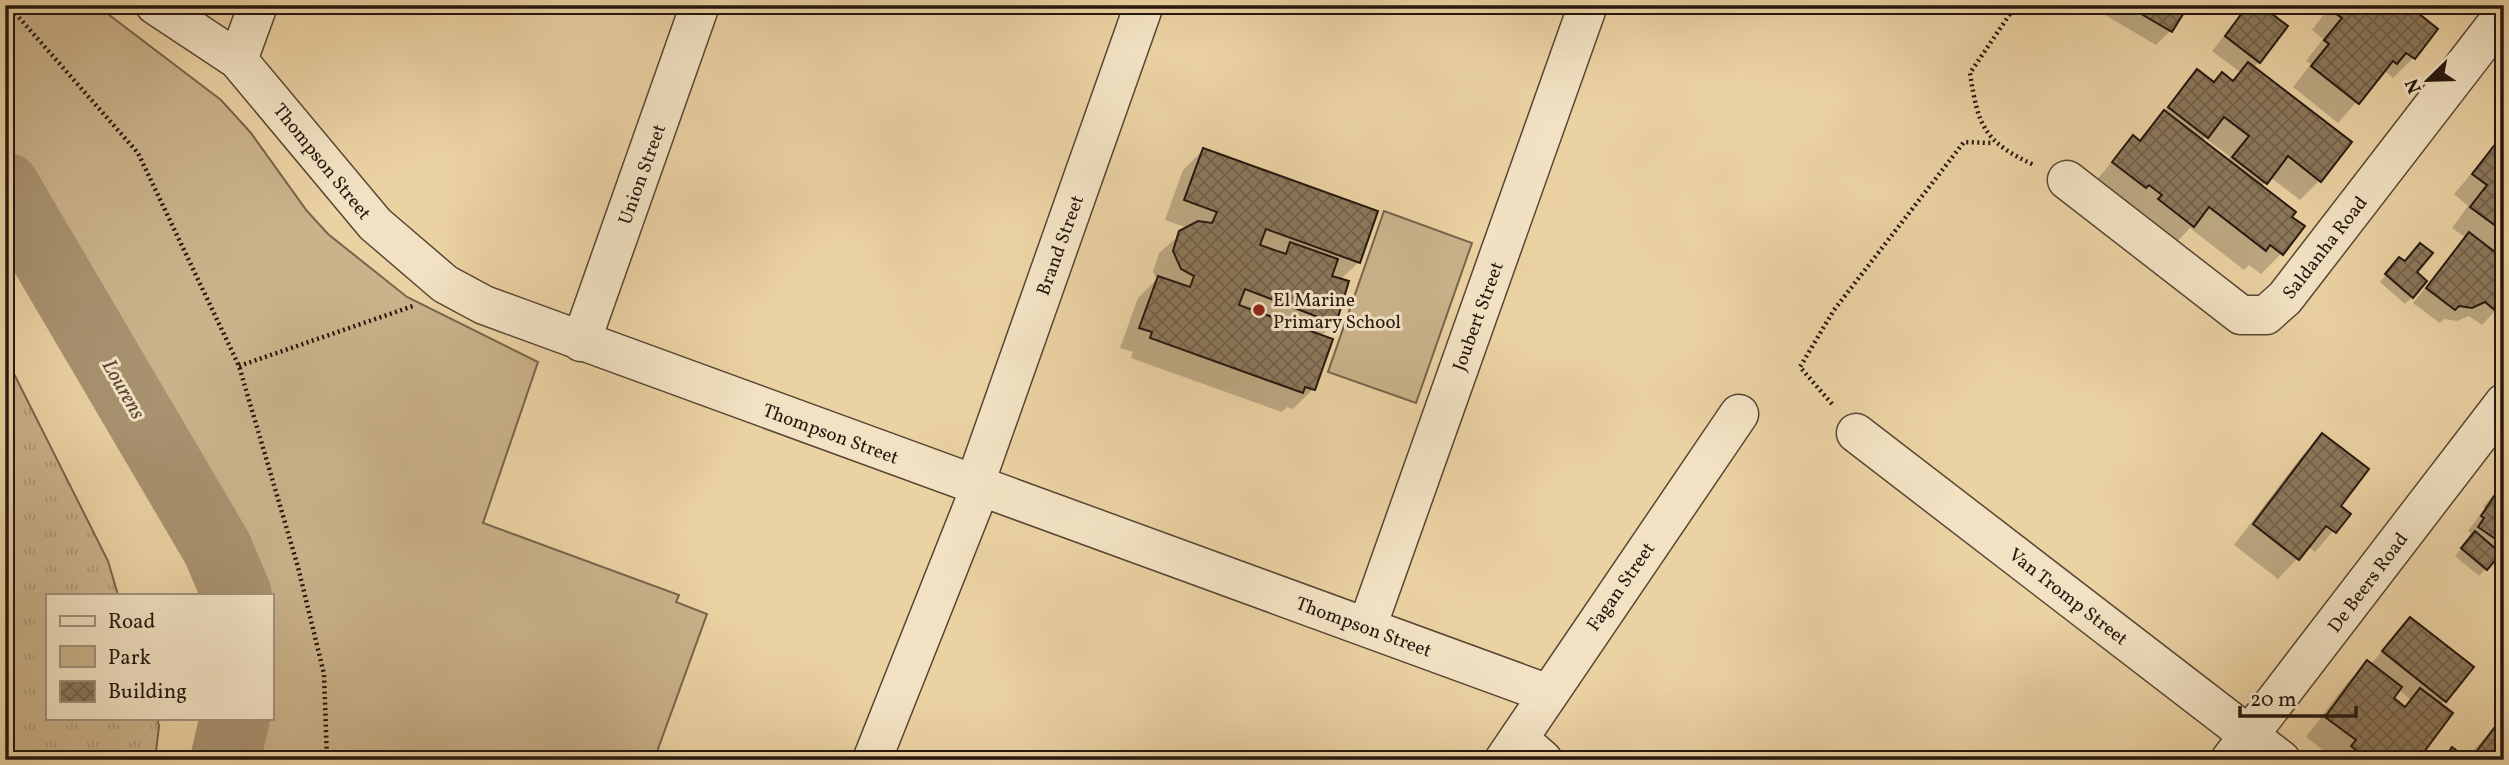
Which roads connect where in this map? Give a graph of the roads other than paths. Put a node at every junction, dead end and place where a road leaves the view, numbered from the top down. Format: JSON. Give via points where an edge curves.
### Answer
{"nodes":[{"id":1,"x":155,"y":5,"type":"edge"},
{"id":2,"x":258,"y":5,"type":"edge"},
{"id":3,"x":700,"y":5,"type":"edge"},
{"id":4,"x":1144,"y":5,"type":"edge"},
{"id":5,"x":1588,"y":5,"type":"edge"},
{"id":6,"x":2504,"y":13,"type":"edge"},
{"id":7,"x":238,"y":60,"type":"junction"},
{"id":8,"x":2067,"y":180,"type":"road end"},
{"id":9,"x":581,"y":342,"type":"junction"},
{"id":10,"x":2504,"y":403,"type":"edge"},
{"id":11,"x":1739,"y":414,"type":"dead end"},
{"id":12,"x":1856,"y":433,"type":"road end"},
{"id":13,"x":977,"y":487,"type":"junction"},
{"id":14,"x":1367,"y":627,"type":"junction"},
{"id":15,"x":1546,"y":694,"type":"junction"},
{"id":16,"x":2240,"y":748,"type":"edge"},
{"id":17,"x":1522,"y":753,"type":"edge"},
{"id":18,"x":872,"y":760,"type":"edge"},
{"id":19,"x":2281,"y":760,"type":"edge"}],
"edges":[{"from":1,"to":7,"type":"street","name":"Thompson Street"},
{"from":2,"to":7,"type":"street"},
{"from":3,"to":9,"type":"street","name":"Union Street"},
{"from":4,"to":13,"type":"street","name":"Brand Street"},
{"from":5,"to":14,"type":"street","name":"Joubert Street"},
{"from":6,"to":8,"type":"street","name":"Saldanha Road","via":[[2285,298],[2266,315],[2241,315]]},
{"from":7,"to":9,"type":"street","name":"Thompson Street","via":[[375,224],[445,284],[484,305]]},
{"from":9,"to":13,"type":"street","name":"Thompson Street"},
{"from":10,"to":16,"type":"street","name":"De Beers Road"},
{"from":11,"to":15,"type":"street","name":"Fagan Street"},
{"from":12,"to":16,"type":"street","name":"Van Tromp Street"},
{"from":13,"to":14,"type":"street","name":"Thompson Street"},
{"from":13,"to":18,"type":"street","name":"Brand Street"},
{"from":14,"to":15,"type":"street","name":"Thompson Street"},
{"from":15,"to":17,"type":"street","name":"Fagan Street"},
{"from":16,"to":19,"type":"street","name":"Van Tromp Street"}]}
